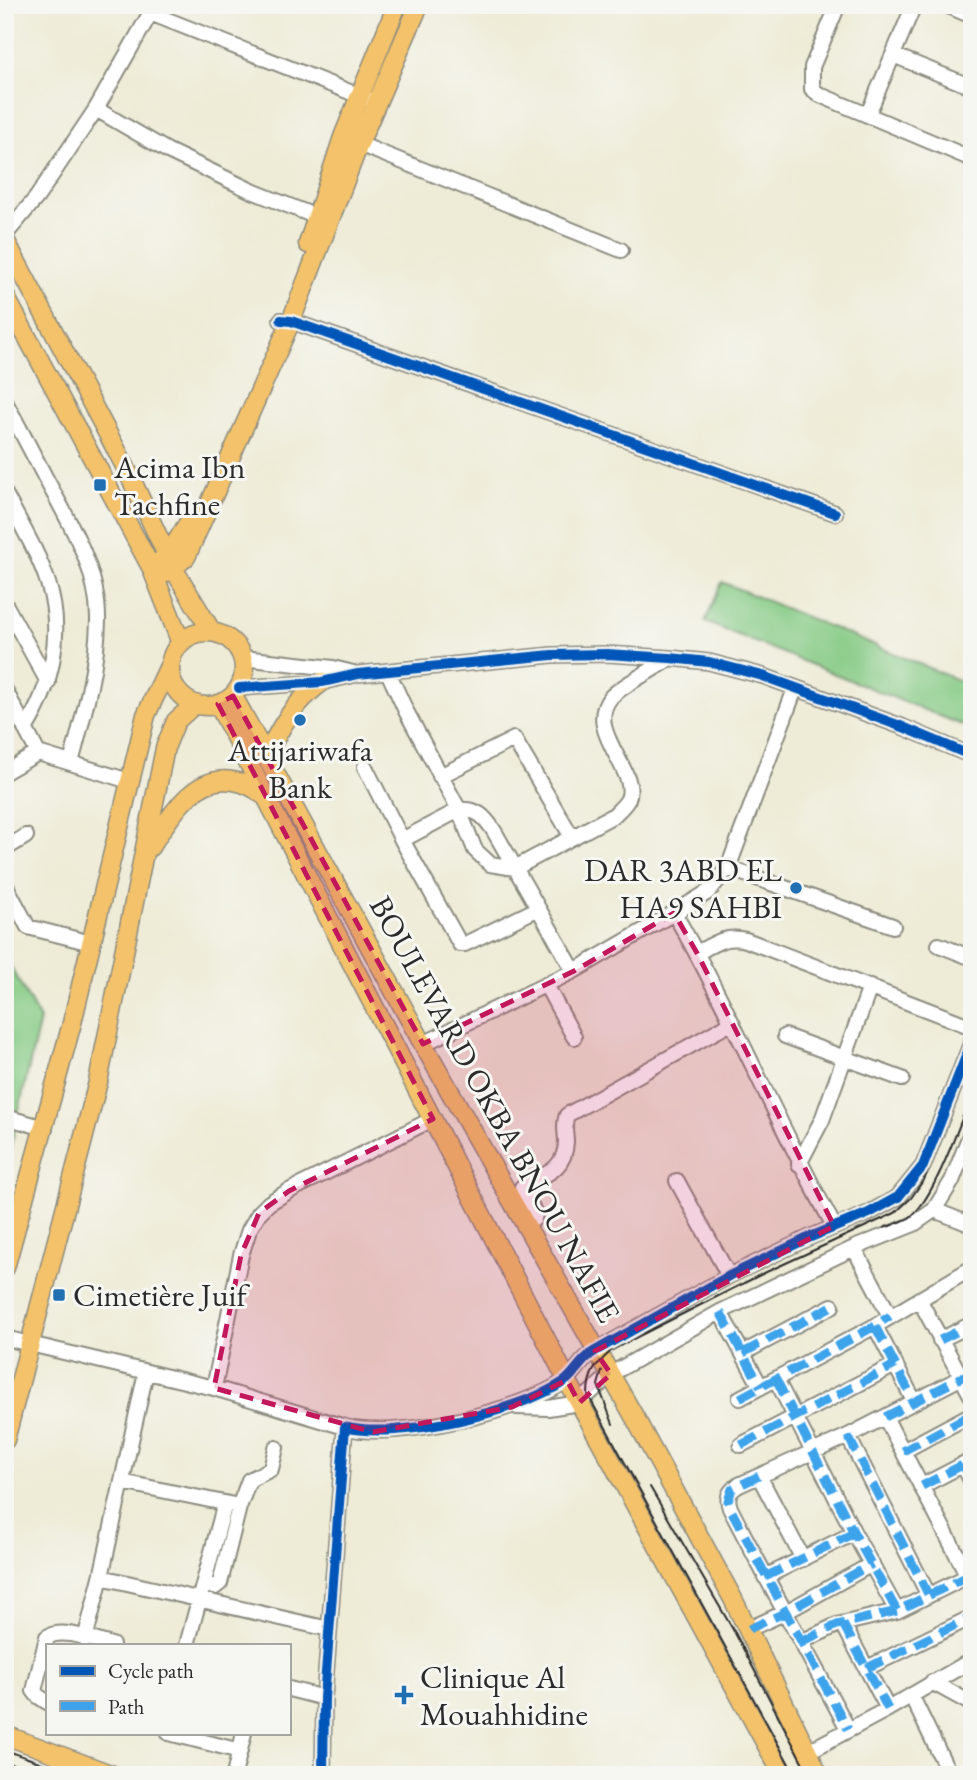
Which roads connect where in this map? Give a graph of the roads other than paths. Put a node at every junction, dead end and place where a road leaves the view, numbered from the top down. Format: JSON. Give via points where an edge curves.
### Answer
{"nodes":[{"id":1,"x":397,"y":5,"type":"edge"},
{"id":2,"x":419,"y":5,"type":"edge"},
{"id":3,"x":838,"y":5,"type":"edge"},
{"id":4,"x":914,"y":5,"type":"edge"},
{"id":5,"x":946,"y":5,"type":"edge"},
{"id":6,"x":152,"y":9,"type":"edge"},
{"id":7,"x":972,"y":16,"type":"edge"},
{"id":8,"x":893,"y":55,"type":"junction"},
{"id":9,"x":972,"y":87,"type":"edge"},
{"id":10,"x":368,"y":99,"type":"junction"},
{"id":11,"x":96,"y":109,"type":"junction"},
{"id":12,"x":868,"y":114,"type":"junction"},
{"id":13,"x":351,"y":140,"type":"junction"},
{"id":14,"x":972,"y":159,"type":"edge"},
{"id":15,"x":321,"y":222,"type":"junction"},
{"id":16,"x":5,"y":237,"type":"edge"},
{"id":17,"x":621,"y":250,"type":"dead end"},
{"id":18,"x":5,"y":296,"type":"edge"},
{"id":19,"x":10,"y":318,"type":"edge"},
{"id":20,"x":286,"y":321,"type":"junction"},
{"id":21,"x":7,"y":409,"type":"edge"},
{"id":22,"x":5,"y":494,"type":"edge"},
{"id":23,"x":835,"y":513,"type":"dead end"},
{"id":24,"x":170,"y":563,"type":"junction"},
{"id":25,"x":153,"y":573,"type":"junction"},
{"id":26,"x":5,"y":604,"type":"edge"},
{"id":27,"x":212,"y":632,"type":"junction"},
{"id":28,"x":181,"y":643,"type":"junction"},
{"id":29,"x":243,"y":658,"type":"junction"},
{"id":30,"x":670,"y":658,"type":"junction"},
{"id":31,"x":170,"y":664,"type":"junction"},
{"id":32,"x":388,"y":672,"type":"junction"},
{"id":33,"x":358,"y":674,"type":"junction"},
{"id":34,"x":48,"y":682,"type":"junction"},
{"id":35,"x":322,"y":682,"type":"junction"},
{"id":36,"x":795,"y":689,"type":"junction"},
{"id":37,"x":5,"y":690,"type":"edge"},
{"id":38,"x":230,"y":696,"type":"junction"},
{"id":39,"x":195,"y":704,"type":"junction"},
{"id":40,"x":25,"y":729,"type":"junction"},
{"id":41,"x":948,"y":744,"type":"junction"},
{"id":42,"x":972,"y":750,"type":"edge"},
{"id":43,"x":38,"y":753,"type":"junction"},
{"id":44,"x":267,"y":755,"type":"junction"},
{"id":45,"x":972,"y":756,"type":"edge"},
{"id":46,"x":71,"y":763,"type":"junction"},
{"id":47,"x":365,"y":768,"type":"dead end"},
{"id":48,"x":5,"y":772,"type":"edge"},
{"id":49,"x":440,"y":776,"type":"junction"},
{"id":50,"x":129,"y":781,"type":"junction"},
{"id":51,"x":270,"y":803,"type":"junction"},
{"id":52,"x":458,"y":810,"type":"junction"},
{"id":53,"x":26,"y":836,"type":"dead end"},
{"id":54,"x":572,"y":837,"type":"junction"},
{"id":55,"x":402,"y":840,"type":"junction"},
{"id":56,"x":5,"y":849,"type":"edge"},
{"id":57,"x":145,"y":856,"type":"junction"},
{"id":58,"x":515,"y":868,"type":"junction"},
{"id":59,"x":729,"y":868,"type":"junction"},
{"id":60,"x":5,"y":884,"type":"edge"},
{"id":61,"x":537,"y":909,"type":"junction"},
{"id":62,"x":674,"y":913,"type":"junction"},
{"id":63,"x":893,"y":926,"type":"dead end"},
{"id":64,"x":91,"y":943,"type":"junction"},
{"id":65,"x":939,"y":945,"type":"dead end"},
{"id":66,"x":697,"y":953,"type":"junction"},
{"id":67,"x":972,"y":958,"type":"edge"},
{"id":68,"x":574,"y":971,"type":"junction"},
{"id":69,"x":546,"y":985,"type":"junction"},
{"id":70,"x":870,"y":987,"type":"junction"},
{"id":71,"x":731,"y":1023,"type":"junction"},
{"id":72,"x":972,"y":1027,"type":"edge"},
{"id":73,"x":785,"y":1036,"type":"dead end"},
{"id":74,"x":574,"y":1037,"type":"dead end"},
{"id":75,"x":972,"y":1041,"type":"edge"},
{"id":76,"x":423,"y":1044,"type":"junction"},
{"id":77,"x":844,"y":1058,"type":"junction"},
{"id":78,"x":902,"y":1079,"type":"dead end"},
{"id":79,"x":5,"y":1117,"type":"edge"},
{"id":80,"x":433,"y":1119,"type":"junction"},
{"id":81,"x":44,"y":1128,"type":"junction"},
{"id":82,"x":972,"y":1130,"type":"edge"},
{"id":83,"x":799,"y":1164,"type":"junction"},
{"id":84,"x":677,"y":1181,"type":"dead end"},
{"id":85,"x":514,"y":1190,"type":"junction"},
{"id":86,"x":934,"y":1210,"type":"junction"},
{"id":87,"x":972,"y":1225,"type":"edge"},
{"id":88,"x":834,"y":1226,"type":"junction"},
{"id":89,"x":854,"y":1248,"type":"junction"},
{"id":90,"x":5,"y":1268,"type":"edge"},
{"id":91,"x":972,"y":1268,"type":"edge"},
{"id":92,"x":729,"y":1276,"type":"junction"},
{"id":93,"x":919,"y":1299,"type":"junction"},
{"id":94,"x":832,"y":1306,"type":"dead end"},
{"id":95,"x":720,"y":1312,"type":"junction"},
{"id":96,"x":890,"y":1316,"type":"junction"},
{"id":97,"x":972,"y":1324,"type":"edge"},
{"id":98,"x":875,"y":1326,"type":"junction"},
{"id":99,"x":5,"y":1338,"type":"edge"},
{"id":100,"x":940,"y":1340,"type":"junction"},
{"id":101,"x":28,"y":1344,"type":"junction"},
{"id":102,"x":595,"y":1351,"type":"junction"},
{"id":103,"x":743,"y":1353,"type":"junction"},
{"id":104,"x":895,"y":1365,"type":"junction"},
{"id":105,"x":146,"y":1372,"type":"junction"},
{"id":106,"x":611,"y":1374,"type":"junction"},
{"id":107,"x":967,"y":1375,"type":"edge"},
{"id":108,"x":776,"y":1379,"type":"junction"},
{"id":109,"x":567,"y":1380,"type":"junction"},
{"id":110,"x":761,"y":1387,"type":"junction"},
{"id":111,"x":214,"y":1388,"type":"junction"},
{"id":112,"x":972,"y":1397,"type":"edge"},
{"id":113,"x":740,"y":1398,"type":"dead end"},
{"id":114,"x":914,"y":1401,"type":"junction"},
{"id":115,"x":579,"y":1403,"type":"junction"},
{"id":116,"x":512,"y":1407,"type":"junction"},
{"id":117,"x":972,"y":1414,"type":"edge"},
{"id":118,"x":796,"y":1417,"type":"junction"},
{"id":119,"x":885,"y":1417,"type":"junction"},
{"id":120,"x":345,"y":1427,"type":"junction"},
{"id":121,"x":848,"y":1436,"type":"junction"},
{"id":122,"x":5,"y":1440,"type":"edge"},
{"id":123,"x":741,"y":1445,"type":"dead end"},
{"id":124,"x":276,"y":1448,"type":"dead end"},
{"id":125,"x":903,"y":1451,"type":"junction"},
{"id":126,"x":813,"y":1452,"type":"junction"},
{"id":127,"x":967,"y":1462,"type":"edge"},
{"id":128,"x":759,"y":1476,"type":"junction"},
{"id":129,"x":122,"y":1482,"type":"junction"},
{"id":130,"x":972,"y":1483,"type":"edge"},
{"id":131,"x":922,"y":1486,"type":"junction"},
{"id":132,"x":225,"y":1503,"type":"junction"},
{"id":133,"x":239,"y":1507,"type":"junction"},
{"id":134,"x":854,"y":1533,"type":"junction"},
{"id":135,"x":803,"y":1559,"type":"junction"},
{"id":136,"x":872,"y":1564,"type":"junction"},
{"id":137,"x":970,"y":1576,"type":"edge"},
{"id":138,"x":101,"y":1577,"type":"junction"},
{"id":139,"x":765,"y":1577,"type":"junction"},
{"id":140,"x":204,"y":1585,"type":"junction"},
{"id":141,"x":928,"y":1594,"type":"junction"},
{"id":142,"x":200,"y":1601,"type":"junction"},
{"id":143,"x":897,"y":1611,"type":"junction"},
{"id":144,"x":784,"y":1613,"type":"junction"},
{"id":145,"x":972,"y":1617,"type":"edge"},
{"id":146,"x":842,"y":1624,"type":"junction"},
{"id":147,"x":329,"y":1629,"type":"junction"},
{"id":148,"x":749,"y":1629,"type":"junction"},
{"id":149,"x":85,"y":1639,"type":"junction"},
{"id":150,"x":803,"y":1641,"type":"junction"},
{"id":151,"x":108,"y":1644,"type":"edge"},
{"id":152,"x":187,"y":1644,"type":"edge"},
{"id":153,"x":972,"y":1660,"type":"edge"},
{"id":154,"x":867,"y":1668,"type":"junction"},
{"id":155,"x":932,"y":1682,"type":"junction"},
{"id":156,"x":290,"y":1689,"type":"edge"},
{"id":157,"x":911,"y":1695,"type":"junction"},
{"id":158,"x":324,"y":1698,"type":"junction"},
{"id":159,"x":46,"y":1701,"type":"edge"},
{"id":160,"x":972,"y":1704,"type":"edge"},
{"id":161,"x":888,"y":1709,"type":"junction"},
{"id":162,"x":848,"y":1729,"type":"junction"},
{"id":163,"x":173,"y":1734,"type":"edge"},
{"id":164,"x":244,"y":1734,"type":"edge"},
{"id":165,"x":5,"y":1735,"type":"edge"},
{"id":166,"x":240,"y":1751,"type":"junction"},
{"id":167,"x":807,"y":1752,"type":"junction"},
{"id":168,"x":113,"y":1775,"type":"edge"},
{"id":169,"x":234,"y":1775,"type":"edge"},
{"id":170,"x":324,"y":1775,"type":"edge"},
{"id":171,"x":783,"y":1775,"type":"edge"},
{"id":172,"x":819,"y":1775,"type":"edge"},
{"id":173,"x":950,"y":1775,"type":"edge"}],
"edges":[{"from":1,"to":10,"type":"main road"},
{"from":2,"to":10,"type":"main road"},
{"from":3,"to":12,"type":"street","via":[[812,67],[812,89]]},
{"from":4,"to":8,"type":"street"},
{"from":5,"to":7,"type":"street"},
{"from":6,"to":10,"type":"street"},
{"from":6,"to":11,"type":"street"},
{"from":8,"to":9,"type":"street"},
{"from":8,"to":12,"type":"street"},
{"from":10,"to":13,"type":"main road"},
{"from":11,"to":15,"type":"street","via":[[168,150]]},
{"from":11,"to":16,"type":"street"},
{"from":12,"to":14,"type":"street"},
{"from":13,"to":15,"type":"main road"},
{"from":13,"to":17,"type":"street"},
{"from":15,"to":20,"type":"main road"},
{"from":16,"to":24,"type":"main road","via":[[126,468]]},
{"from":18,"to":19,"type":"main road"},
{"from":19,"to":25,"type":"main road"},
{"from":20,"to":23,"type":"street"},
{"from":20,"to":24,"type":"main road","via":[[186,556]]},
{"from":21,"to":46,"type":"street","via":[[87,560],[96,593],[98,621],[88,698]]},
{"from":22,"to":34,"type":"street","via":[[49,584],[54,648]]},
{"from":24,"to":25,"type":"main road"},
{"from":24,"to":27,"type":"main road"},
{"from":25,"to":28,"type":"main road"},
{"from":26,"to":34,"type":"street"},
{"from":27,"to":28,"type":"main road","via":[[191,635]]},
{"from":27,"to":29,"type":"main road","via":[[233,642]]},
{"from":28,"to":31,"type":"main road"},
{"from":29,"to":33,"type":"street"},
{"from":29,"to":38,"type":"main road","via":[[244,673]]},
{"from":30,"to":32,"type":"street","via":[[552,655]]},
{"from":30,"to":36,"type":"street","via":[[737,668]]},
{"from":30,"to":54,"type":"street","via":[[611,697],[602,721],[630,796],[614,815]]},
{"from":31,"to":39,"type":"main road","via":[[176,688]]},
{"from":31,"to":50,"type":"main road","via":[[146,715]]},
{"from":32,"to":33,"type":"street"},
{"from":32,"to":49,"type":"street"},
{"from":33,"to":35,"type":"street"},
{"from":34,"to":40,"type":"street"},
{"from":35,"to":38,"type":"street"},
{"from":35,"to":44,"type":"main road","via":[[292,710]]},
{"from":36,"to":41,"type":"street"},
{"from":36,"to":59,"type":"street"},
{"from":37,"to":40,"type":"street"},
{"from":38,"to":39,"type":"main road","via":[[206,706]]},
{"from":38,"to":44,"type":"main road","name":"BOULEVARD OKBA BNOU NAFIE"},
{"from":38,"to":51,"type":"main road","name":"BOULEVARD OKBA BNOU NAFIE"},
{"from":39,"to":57,"type":"main road","via":[[176,721],[168,740]]},
{"from":40,"to":43,"type":"street"},
{"from":41,"to":42,"type":"street"},
{"from":41,"to":45,"type":"street"},
{"from":43,"to":46,"type":"street"},
{"from":43,"to":48,"type":"street"},
{"from":44,"to":76,"type":"main road","name":"BOULEVARD OKBA BNOU NAFIE"},
{"from":46,"to":50,"type":"street"},
{"from":47,"to":55,"type":"street"},
{"from":49,"to":52,"type":"street"},
{"from":49,"to":54,"type":"street","via":[[514,739]]},
{"from":50,"to":64,"type":"main road"},
{"from":51,"to":57,"type":"main road","via":[[251,785],[216,781],[203,786],[175,810]]},
{"from":51,"to":80,"type":"main road","name":"BOULEVARD OKBA BNOU NAFIE"},
{"from":52,"to":55,"type":"street"},
{"from":52,"to":58,"type":"street","via":[[485,817]]},
{"from":52,"to":58,"type":"street","via":[[480,856],[490,864]]},
{"from":53,"to":56,"type":"street"},
{"from":54,"to":58,"type":"street"},
{"from":55,"to":61,"type":"street","via":[[460,944]]},
{"from":57,"to":101,"type":"main road","via":[[98,1082]]},
{"from":58,"to":61,"type":"street"},
{"from":59,"to":62,"type":"street","via":[[708,892]]},
{"from":59,"to":63,"type":"street"},
{"from":60,"to":64,"type":"street","via":[[28,926]]},
{"from":61,"to":68,"type":"street"},
{"from":62,"to":66,"type":"street"},
{"from":62,"to":68,"type":"street"},
{"from":64,"to":81,"type":"main road"},
{"from":65,"to":67,"type":"street"},
{"from":66,"to":70,"type":"street","via":[[733,937]]},
{"from":66,"to":71,"type":"street"},
{"from":68,"to":69,"type":"street"},
{"from":69,"to":74,"type":"street"},
{"from":69,"to":76,"type":"street"},
{"from":70,"to":72,"type":"street"},
{"from":70,"to":77,"type":"street"},
{"from":71,"to":83,"type":"street"},
{"from":71,"to":85,"type":"street","via":[[567,1115],[561,1163]]},
{"from":73,"to":77,"type":"street"},
{"from":75,"to":88,"type":"street","via":[[914,1179],[898,1197]]},
{"from":76,"to":85,"type":"main road","name":"BOULEVARD OKBA BNOU NAFIE"},
{"from":77,"to":78,"type":"street"},
{"from":77,"to":83,"type":"street","via":[[822,1120]]},
{"from":79,"to":81,"type":"street"},
{"from":80,"to":109,"type":"main road","name":"BOULEVARD OKBA BNOU NAFIE"},
{"from":80,"to":111,"type":"street","via":[[289,1191],[259,1213],[241,1255]]},
{"from":81,"to":90,"type":"main road"},
{"from":82,"to":86,"type":"street"},
{"from":83,"to":88,"type":"street"},
{"from":84,"to":92,"type":"street"},
{"from":85,"to":102,"type":"main road","name":"BOULEVARD OKBA BNOU NAFIE","via":[[524,1225]]},
{"from":86,"to":87,"type":"street"},
{"from":86,"to":89,"type":"street","via":[[914,1224]]},
{"from":88,"to":92,"type":"street"},
{"from":89,"to":95,"type":"street"},
{"from":89,"to":96,"type":"street"},
{"from":91,"to":93,"type":"street"},
{"from":92,"to":102,"type":"street"},
{"from":93,"to":96,"type":"street"},
{"from":93,"to":100,"type":"street"},
{"from":94,"to":103,"type":"street"},
{"from":95,"to":103,"type":"street"},
{"from":95,"to":106,"type":"street"},
{"from":96,"to":98,"type":"street"},
{"from":97,"to":100,"type":"street"},
{"from":98,"to":104,"type":"street"},
{"from":98,"to":108,"type":"street"},
{"from":99,"to":101,"type":"street"},
{"from":100,"to":107,"type":"street"},
{"from":101,"to":105,"type":"street"},
{"from":101,"to":122,"type":"main road"},
{"from":102,"to":106,"type":"main road","name":"BOULEVARD OKBA BNOU NAFIE"},
{"from":102,"to":109,"type":"street"},
{"from":103,"to":110,"type":"street"},
{"from":104,"to":114,"type":"street"},
{"from":104,"to":118,"type":"street"},
{"from":105,"to":111,"type":"street"},
{"from":105,"to":129,"type":"street"},
{"from":106,"to":115,"type":"street"},
{"from":106,"to":148,"type":"main road","name":"BOULEVARD OKBA BNOU NAFIE"},
{"from":107,"to":112,"type":"street"},
{"from":107,"to":114,"type":"street"},
{"from":108,"to":110,"type":"street"},
{"from":108,"to":118,"type":"street"},
{"from":109,"to":115,"type":"main road","name":"BOULEVARD OKBA BNOU NAFIE"},
{"from":109,"to":116,"type":"street"},
{"from":110,"to":113,"type":"street"},
{"from":111,"to":120,"type":"street"},
{"from":114,"to":119,"type":"street"},
{"from":115,"to":116,"type":"street"},
{"from":115,"to":171,"type":"main road","name":"BOULEVARD OKBA BNOU NAFIE"},
{"from":116,"to":120,"type":"street","via":[[400,1429],[373,1432]]},
{"from":117,"to":125,"type":"street"},
{"from":118,"to":123,"type":"street"},
{"from":118,"to":126,"type":"street"},
{"from":119,"to":121,"type":"street"},
{"from":119,"to":125,"type":"street"},
{"from":120,"to":147,"type":"street"},
{"from":121,"to":126,"type":"street"},
{"from":121,"to":141,"type":"street"},
{"from":124,"to":133,"type":"street","via":[[271,1469],[249,1480]]},
{"from":125,"to":131,"type":"street"},
{"from":126,"to":128,"type":"street"},
{"from":126,"to":134,"type":"street"},
{"from":127,"to":130,"type":"street"},
{"from":127,"to":131,"type":"street"},
{"from":128,"to":135,"type":"street"},
{"from":128,"to":139,"type":"street","via":[[732,1489],[728,1501]]},
{"from":129,"to":132,"type":"street"},
{"from":129,"to":138,"type":"street"},
{"from":131,"to":137,"type":"street"},
{"from":132,"to":133,"type":"street"},
{"from":132,"to":140,"type":"street"},
{"from":133,"to":140,"type":"street","via":[[220,1583]]},
{"from":134,"to":135,"type":"street"},
{"from":134,"to":136,"type":"street"},
{"from":135,"to":139,"type":"street"},
{"from":136,"to":143,"type":"street"},
{"from":136,"to":144,"type":"street"},
{"from":137,"to":141,"type":"street"},
{"from":138,"to":142,"type":"street"},
{"from":138,"to":149,"type":"street"},
{"from":139,"to":144,"type":"street"},
{"from":140,"to":142,"type":"street"},
{"from":141,"to":143,"type":"street"},
{"from":142,"to":147,"type":"street"},
{"from":142,"to":152,"type":"street"},
{"from":143,"to":146,"type":"street"},
{"from":144,"to":148,"type":"street"},
{"from":144,"to":150,"type":"street"},
{"from":145,"to":154,"type":"street"},
{"from":146,"to":150,"type":"street"},
{"from":146,"to":154,"type":"street"},
{"from":147,"to":158,"type":"street"},
{"from":148,"to":167,"type":"main road","name":"BOULEVARD OKBA BNOU NAFIE"},
{"from":149,"to":151,"type":"street"},
{"from":149,"to":159,"type":"street","via":[[62,1633],[47,1637],[34,1691]]},
{"from":150,"to":162,"type":"street"},
{"from":153,"to":155,"type":"street"},
{"from":154,"to":161,"type":"street"},
{"from":155,"to":157,"type":"street"},
{"from":155,"to":160,"type":"street"},
{"from":156,"to":158,"type":"street"},
{"from":157,"to":161,"type":"street"},
{"from":157,"to":173,"type":"street"},
{"from":158,"to":170,"type":"street"},
{"from":161,"to":162,"type":"street"},
{"from":162,"to":167,"type":"street"},
{"from":163,"to":166,"type":"street"},
{"from":164,"to":166,"type":"street"},
{"from":165,"to":168,"type":"main road"},
{"from":166,"to":169,"type":"street"},
{"from":167,"to":172,"type":"main road","name":"BOULEVARD OKBA BNOU NAFIE"}]}
